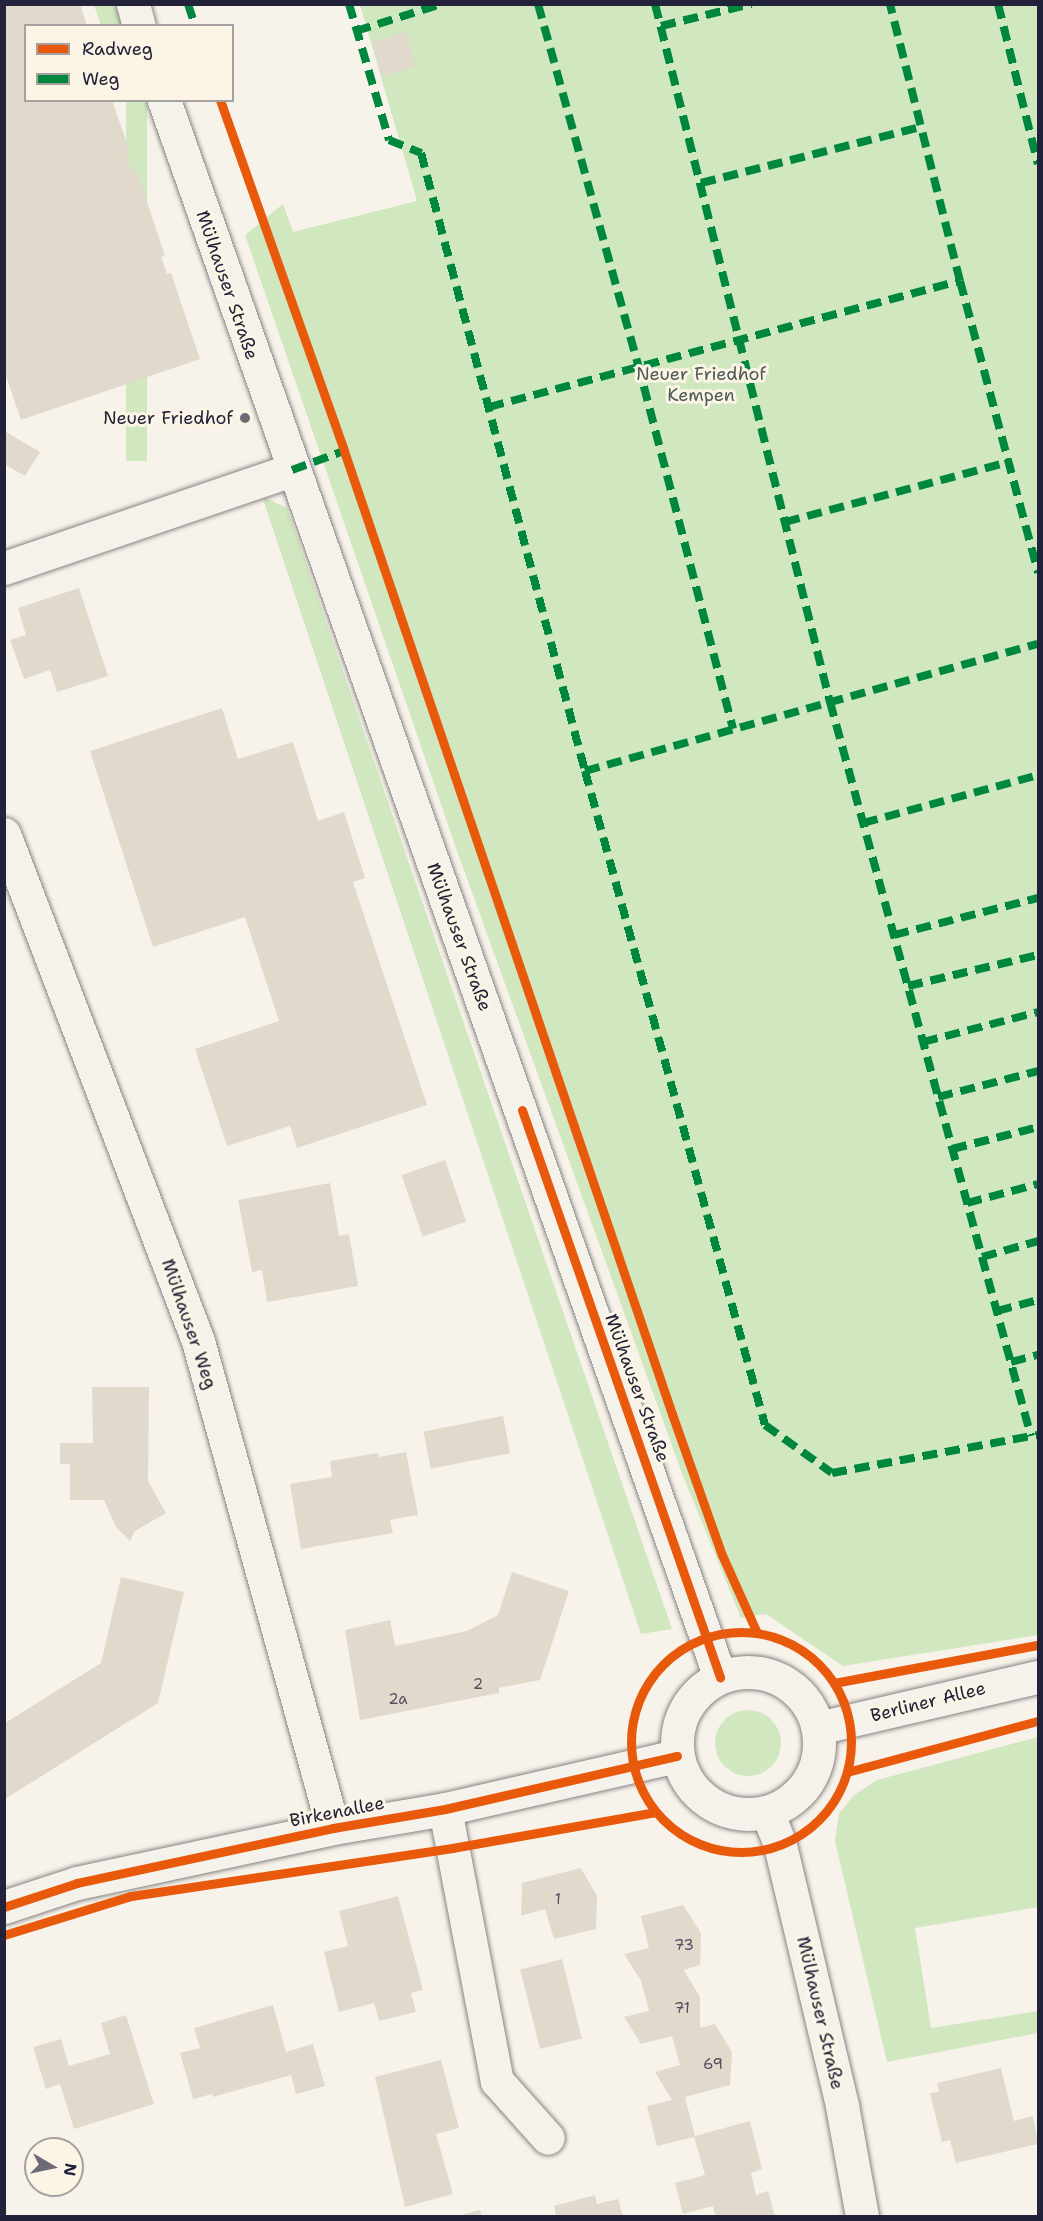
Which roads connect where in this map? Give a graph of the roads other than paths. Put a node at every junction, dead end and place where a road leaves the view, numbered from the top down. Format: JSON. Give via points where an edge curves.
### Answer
{"nodes":[{"id":1,"x":133,"y":4,"type":"edge"},
{"id":2,"x":139,"y":24,"type":"edge"},
{"id":3,"x":165,"y":102,"type":"edge"},
{"id":4,"x":292,"y":470,"type":"junction"},
{"id":5,"x":4,"y":568,"type":"edge"},
{"id":6,"x":4,"y":834,"type":"edge"},
{"id":7,"x":720,"y":1677,"type":"junction"},
{"id":8,"x":1038,"y":1677,"type":"edge"},
{"id":9,"x":818,"y":1728,"type":"junction"},
{"id":10,"x":677,"y":1756,"type":"junction"},
{"id":11,"x":445,"y":1809,"type":"junction"},
{"id":12,"x":767,"y":1812,"type":"junction"},
{"id":13,"x":333,"y":1828,"type":"junction"},
{"id":14,"x":4,"y":1906,"type":"edge"},
{"id":15,"x":548,"y":2138,"type":"dead end"},
{"id":16,"x":862,"y":2217,"type":"edge"}],
"edges":[{"from":1,"to":2,"type":"street"},
{"from":3,"to":4,"type":"street","name":"Mülhauser Straße"},
{"from":4,"to":5,"type":"street"},
{"from":4,"to":7,"type":"street","name":"Mülhauser Straße"},
{"from":6,"to":13,"type":"street","name":"Mülhauser Weg","via":[[198,1341]]},
{"from":7,"to":9,"type":"street","via":[[741,1671],[781,1679],[804,1700]]},
{"from":7,"to":10,"type":"street","via":[[700,1690],[685,1709],[677,1732]]},
{"from":8,"to":9,"type":"street","name":"Berliner Allee"},
{"from":9,"to":12,"type":"street","via":[[814,1770],[803,1789]]},
{"from":10,"to":11,"type":"street","name":"Birkenallee"},
{"from":10,"to":12,"type":"street","via":[[693,1788],[720,1810],[744,1815]]},
{"from":11,"to":13,"type":"street","name":"Birkenallee"},
{"from":11,"to":15,"type":"street","via":[[497,2081]]},
{"from":12,"to":16,"type":"street","name":"Mülhauser Straße","via":[[780,1845],[842,2106]]},
{"from":13,"to":14,"type":"street","name":"Birkenallee","via":[[77,1883]]}]}
